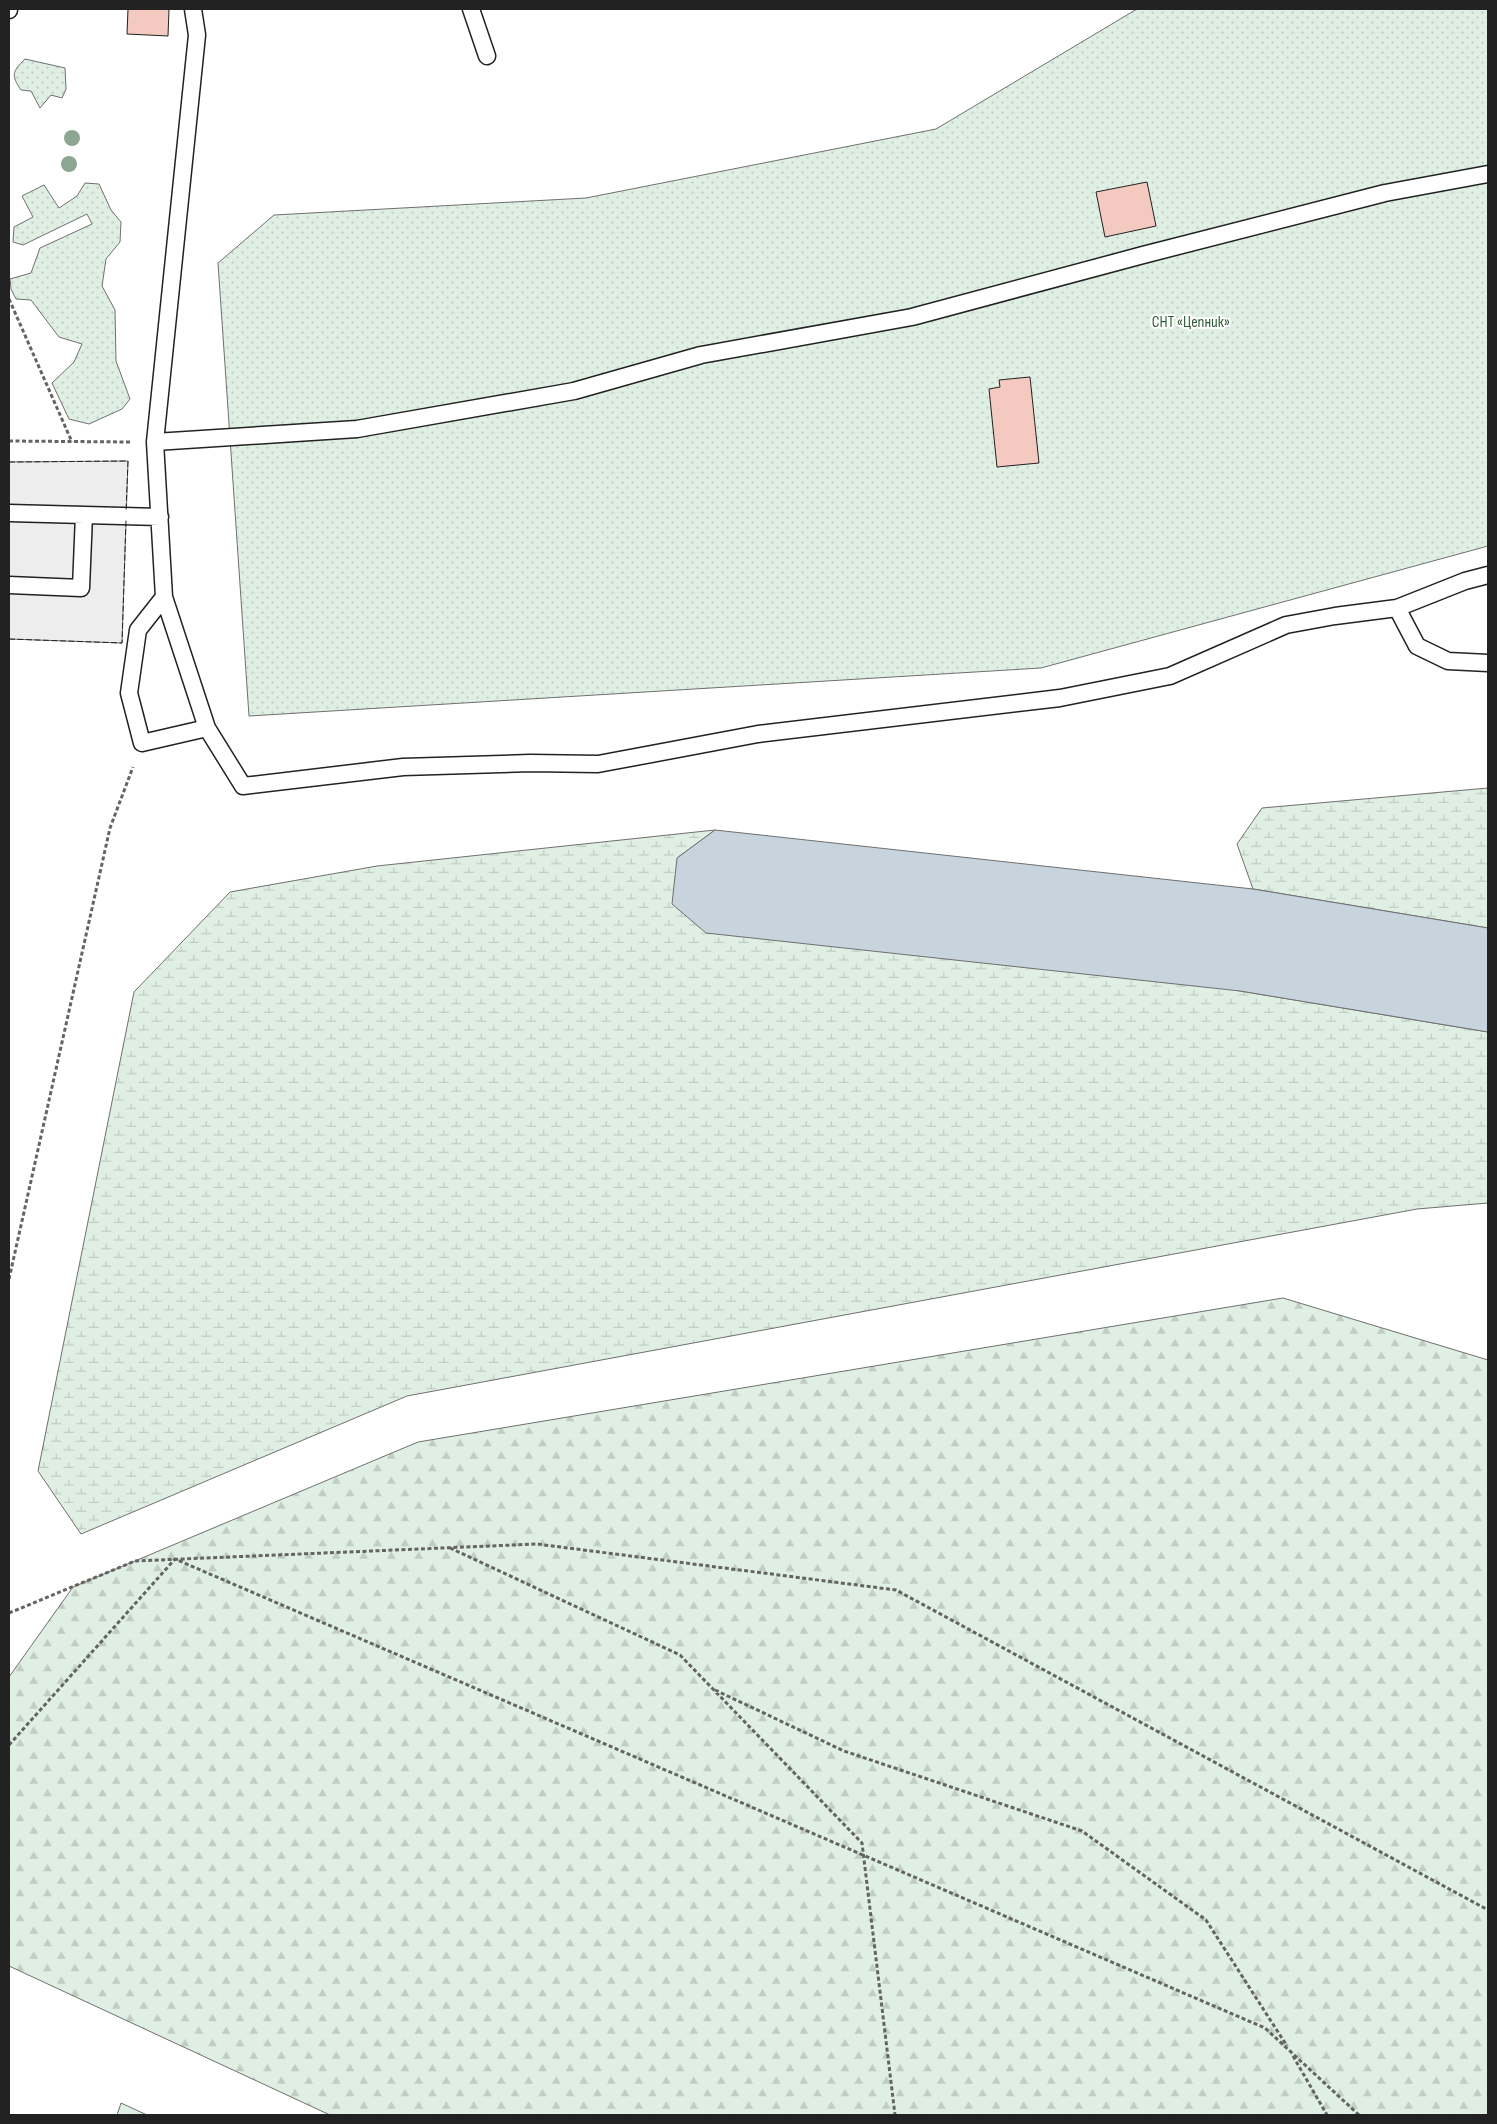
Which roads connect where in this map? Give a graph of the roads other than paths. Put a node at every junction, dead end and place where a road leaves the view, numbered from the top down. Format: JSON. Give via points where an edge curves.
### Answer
{"nodes":[{"id":1,"x":193,"y":9,"type":"edge"},
{"id":2,"x":472,"y":9,"type":"edge"},
{"id":3,"x":487,"y":56,"type":"dead end"},
{"id":4,"x":1488,"y":174,"type":"edge"},
{"id":5,"x":155,"y":442,"type":"junction"},
{"id":6,"x":9,"y":513,"type":"edge"},
{"id":7,"x":84,"y":515,"type":"junction"},
{"id":8,"x":160,"y":517,"type":"junction"},
{"id":9,"x":1488,"y":575,"type":"edge"},
{"id":10,"x":9,"y":585,"type":"edge"},
{"id":11,"x":164,"y":597,"type":"junction"},
{"id":12,"x":1397,"y":608,"type":"junction"},
{"id":13,"x":1488,"y":663,"type":"edge"},
{"id":14,"x":207,"y":728,"type":"junction"}],
"edges":[{"from":1,"to":5,"type":"lane","via":[[196,35]]},
{"from":2,"to":3,"type":"lane"},
{"from":4,"to":5,"type":"lane","via":[[1375,196],[912,317],[701,355],[574,391],[357,429]]},
{"from":5,"to":8,"type":"lane"},
{"from":6,"to":7,"type":"lane"},
{"from":7,"to":8,"type":"lane"},
{"from":7,"to":10,"type":"lane","via":[[81,588]]},
{"from":8,"to":11,"type":"lane"},
{"from":9,"to":12,"type":"lane"},
{"from":11,"to":14,"type":"lane"},
{"from":11,"to":14,"type":"lane","via":[[138,630],[129,693],[142,743]]},
{"from":12,"to":13,"type":"lane","via":[[1418,646],[1448,661]]},
{"from":12,"to":14,"type":"lane","via":[[1286,625],[1170,676],[1060,698],[758,734],[598,764],[403,768],[242,786]]}]}
